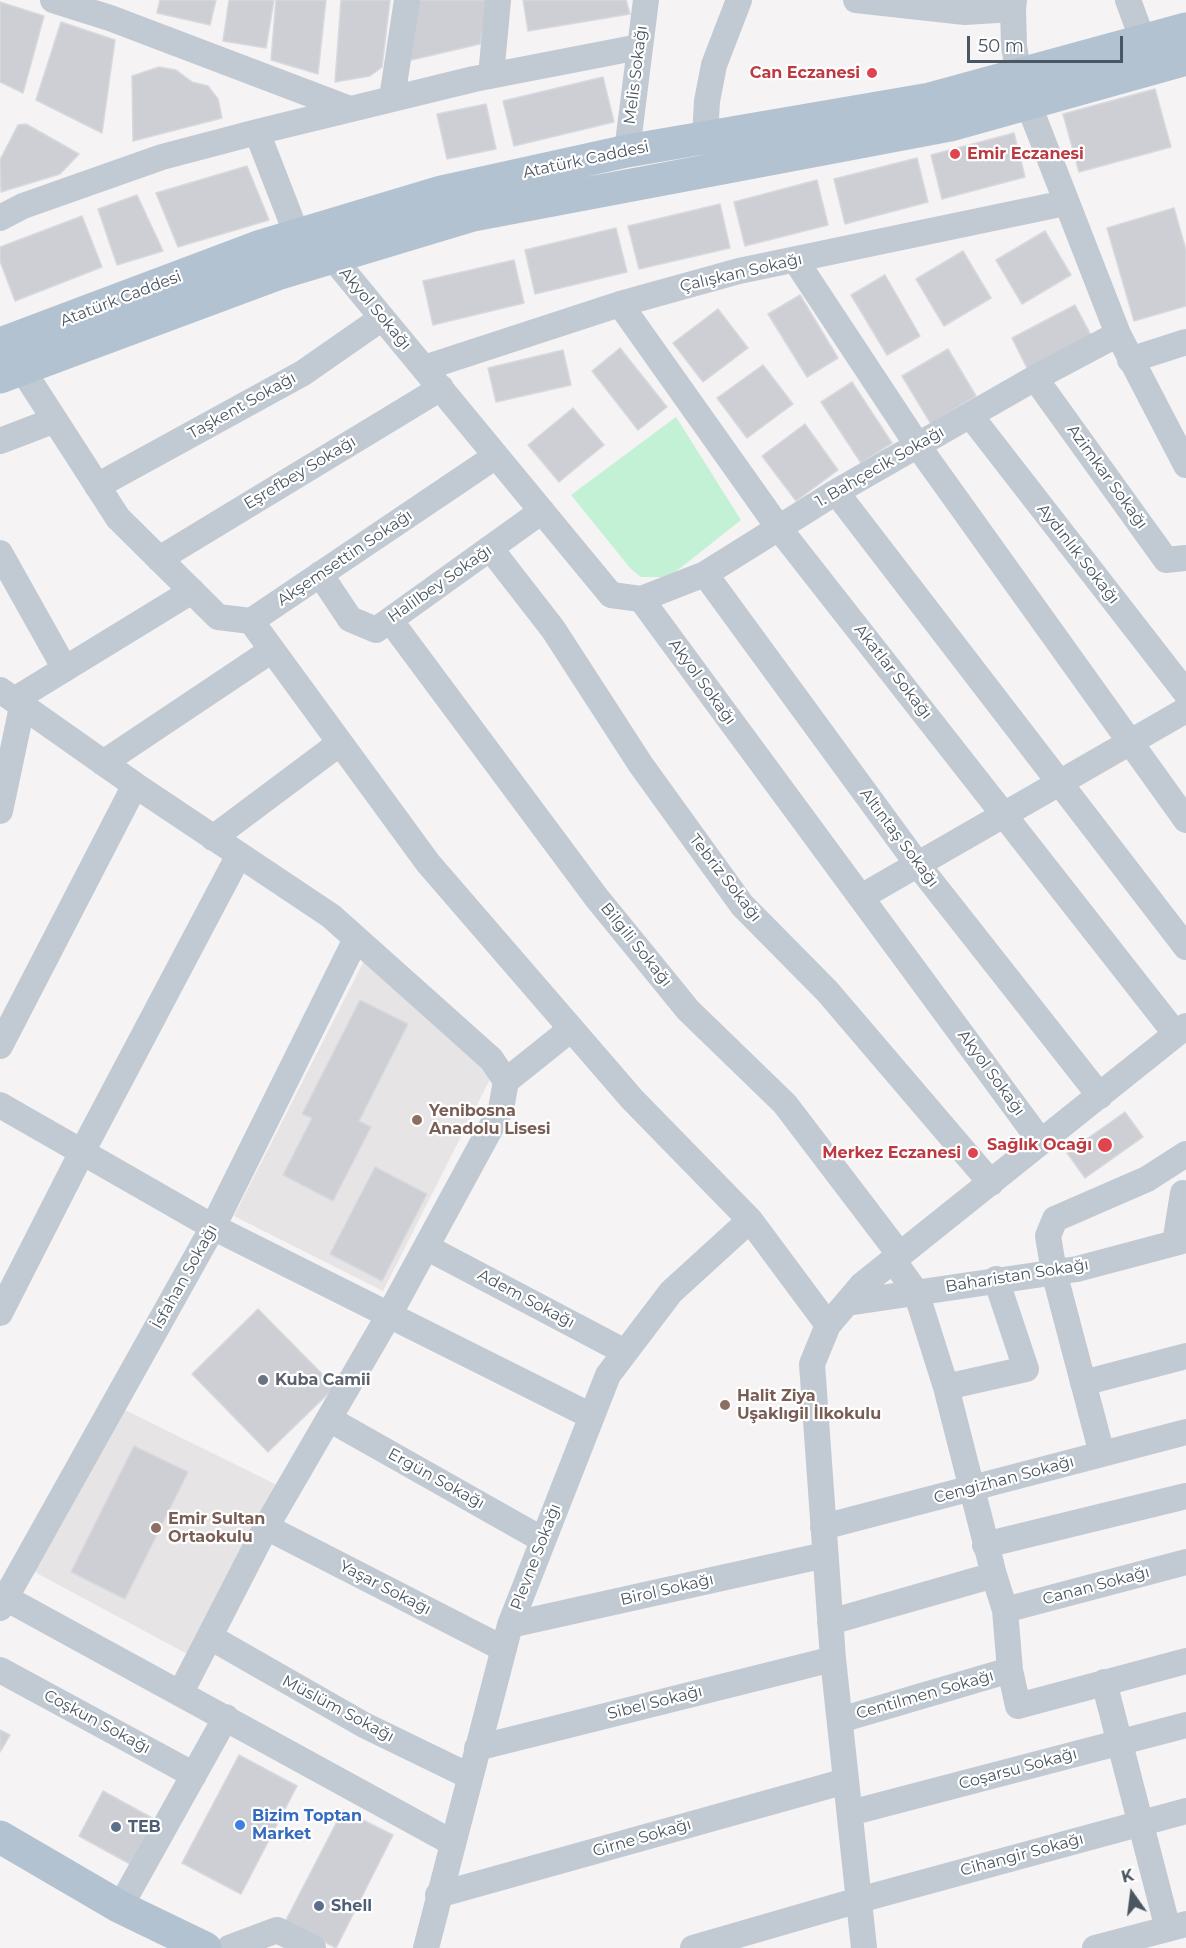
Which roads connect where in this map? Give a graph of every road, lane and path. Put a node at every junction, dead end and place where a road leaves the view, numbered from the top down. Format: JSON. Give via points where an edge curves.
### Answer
{"nodes":[{"id":1,"x":53,"y":0,"type":"edge"},
{"id":2,"x":407,"y":0,"type":"edge"},
{"id":3,"x":498,"y":0,"type":"edge"},
{"id":4,"x":645,"y":0,"type":"edge"},
{"id":5,"x":739,"y":0,"type":"edge"},
{"id":6,"x":856,"y":0,"type":"edge"},
{"id":7,"x":1128,"y":0,"type":"edge"},
{"id":8,"x":1013,"y":4,"type":"edge"},
{"id":9,"x":111,"y":9,"type":"edge"},
{"id":10,"x":1186,"y":29,"type":"edge"},
{"id":11,"x":1143,"y":42,"type":"junction"},
{"id":12,"x":639,"y":47,"type":"junction"},
{"id":13,"x":1186,"y":59,"type":"edge"},
{"id":14,"x":491,"y":76,"type":"junction"},
{"id":15,"x":1024,"y":89,"type":"junction"},
{"id":16,"x":392,"y":98,"type":"junction"},
{"id":17,"x":348,"y":108,"type":"junction"},
{"id":18,"x":256,"y":132,"type":"junction"},
{"id":19,"x":705,"y":137,"type":"junction"},
{"id":20,"x":627,"y":151,"type":"junction"},
{"id":21,"x":1065,"y":203,"type":"junction"},
{"id":22,"x":0,"y":218,"type":"edge"},
{"id":23,"x":297,"y":235,"type":"junction"},
{"id":24,"x":332,"y":257,"type":"junction"},
{"id":25,"x":795,"y":261,"type":"junction"},
{"id":26,"x":620,"y":304,"type":"junction"},
{"id":27,"x":382,"y":318,"type":"junction"},
{"id":28,"x":1118,"y":334,"type":"junction"},
{"id":29,"x":1186,"y":342,"type":"edge"},
{"id":30,"x":0,"y":344,"type":"edge"},
{"id":31,"x":1130,"y":360,"type":"junction"},
{"id":32,"x":424,"y":368,"type":"junction"},
{"id":33,"x":11,"y":373,"type":"edge"},
{"id":34,"x":1035,"y":378,"type":"junction"},
{"id":35,"x":441,"y":388,"type":"junction"},
{"id":36,"x":970,"y":415,"type":"junction"},
{"id":37,"x":55,"y":420,"type":"junction"},
{"id":38,"x":0,"y":441,"type":"edge"},
{"id":39,"x":918,"y":446,"type":"junction"},
{"id":40,"x":496,"y":456,"type":"junction"},
{"id":41,"x":1186,"y":465,"type":"edge"},
{"id":42,"x":97,"y":486,"type":"junction"},
{"id":43,"x":836,"y":492,"type":"junction"},
{"id":44,"x":542,"y":511,"type":"junction"},
{"id":45,"x":778,"y":526,"type":"junction"},
{"id":46,"x":490,"y":549,"type":"junction"},
{"id":47,"x":0,"y":553,"type":"edge"},
{"id":48,"x":1186,"y":558,"type":"edge"},
{"id":49,"x":159,"y":559,"type":"junction"},
{"id":50,"x":320,"y":574,"type":"junction"},
{"id":51,"x":705,"y":574,"type":"junction"},
{"id":52,"x":192,"y":591,"type":"junction"},
{"id":53,"x":641,"y":599,"type":"junction"},
{"id":54,"x":390,"y":620,"type":"junction"},
{"id":55,"x":251,"y":621,"type":"junction"},
{"id":56,"x":272,"y":650,"type":"junction"},
{"id":57,"x":65,"y":669,"type":"junction"},
{"id":58,"x":1186,"y":693,"type":"edge"},
{"id":59,"x":12,"y":699,"type":"edge"},
{"id":60,"x":1186,"y":710,"type":"edge"},
{"id":61,"x":340,"y":743,"type":"junction"},
{"id":62,"x":1129,"y":744,"type":"junction"},
{"id":63,"x":103,"y":763,"type":"junction"},
{"id":64,"x":1060,"y":783,"type":"junction"},
{"id":65,"x":135,"y":786,"type":"junction"},
{"id":66,"x":0,"y":811,"type":"edge"},
{"id":67,"x":1005,"y":814,"type":"junction"},
{"id":68,"x":1186,"y":820,"type":"edge"},
{"id":69,"x":213,"y":838,"type":"junction"},
{"id":70,"x":239,"y":855,"type":"junction"},
{"id":71,"x":918,"y":865,"type":"junction"},
{"id":72,"x":861,"y":897,"type":"junction"},
{"id":73,"x":356,"y":939,"type":"junction"},
{"id":74,"x":1186,"y":947,"type":"edge"},
{"id":75,"x":571,"y":1029,"type":"junction"},
{"id":76,"x":1181,"y":1030,"type":"edge"},
{"id":77,"x":0,"y":1046,"type":"edge"},
{"id":78,"x":506,"y":1081,"type":"junction"},
{"id":79,"x":1100,"y":1096,"type":"junction"},
{"id":80,"x":0,"y":1105,"type":"edge"},
{"id":81,"x":1041,"y":1142,"type":"junction"},
{"id":82,"x":82,"y":1152,"type":"junction"},
{"id":83,"x":1186,"y":1154,"type":"edge"},
{"id":84,"x":1147,"y":1179,"type":"junction"},
{"id":85,"x":991,"y":1183,"type":"junction"},
{"id":86,"x":1184,"y":1193,"type":"edge"},
{"id":87,"x":750,"y":1221,"type":"junction"},
{"id":88,"x":213,"y":1227,"type":"junction"},
{"id":89,"x":1180,"y":1242,"type":"edge"},
{"id":90,"x":426,"y":1247,"type":"junction"},
{"id":91,"x":896,"y":1257,"type":"junction"},
{"id":92,"x":1053,"y":1272,"type":"junction"},
{"id":93,"x":996,"y":1279,"type":"junction"},
{"id":94,"x":916,"y":1292,"type":"junction"},
{"id":95,"x":847,"y":1303,"type":"junction"},
{"id":96,"x":0,"y":1313,"type":"edge"},
{"id":97,"x":389,"y":1315,"type":"junction"},
{"id":98,"x":828,"y":1325,"type":"junction"},
{"id":99,"x":625,"y":1352,"type":"junction"},
{"id":100,"x":1186,"y":1356,"type":"edge"},
{"id":101,"x":1083,"y":1383,"type":"junction"},
{"id":102,"x":946,"y":1387,"type":"junction"},
{"id":103,"x":591,"y":1416,"type":"junction"},
{"id":104,"x":329,"y":1419,"type":"junction"},
{"id":105,"x":1186,"y":1432,"type":"edge"},
{"id":106,"x":1102,"y":1454,"type":"junction"},
{"id":107,"x":970,"y":1488,"type":"junction"},
{"id":108,"x":1186,"y":1496,"type":"edge"},
{"id":109,"x":266,"y":1527,"type":"junction"},
{"id":110,"x":823,"y":1527,"type":"junction"},
{"id":111,"x":543,"y":1540,"type":"junction"},
{"id":112,"x":985,"y":1545,"type":"junction"},
{"id":113,"x":825,"y":1555,"type":"junction"},
{"id":114,"x":1186,"y":1562,"type":"edge"},
{"id":115,"x":994,"y":1575,"type":"junction"},
{"id":116,"x":2,"y":1600,"type":"edge"},
{"id":117,"x":1005,"y":1610,"type":"junction"},
{"id":118,"x":830,"y":1622,"type":"junction"},
{"id":119,"x":510,"y":1625,"type":"junction"},
{"id":120,"x":210,"y":1638,"type":"junction"},
{"id":121,"x":504,"y":1649,"type":"junction"},
{"id":122,"x":833,"y":1659,"type":"junction"},
{"id":123,"x":1186,"y":1661,"type":"edge"},
{"id":124,"x":0,"y":1670,"type":"edge"},
{"id":125,"x":1010,"y":1670,"type":"junction"},
{"id":126,"x":1104,"y":1682,"type":"junction"},
{"id":127,"x":181,"y":1692,"type":"junction"},
{"id":128,"x":226,"y":1717,"type":"junction"},
{"id":129,"x":840,"y":1720,"type":"junction"},
{"id":130,"x":1186,"y":1725,"type":"edge"},
{"id":131,"x":1119,"y":1743,"type":"junction"},
{"id":132,"x":477,"y":1748,"type":"junction"},
{"id":133,"x":194,"y":1775,"type":"junction"},
{"id":134,"x":469,"y":1776,"type":"junction"},
{"id":135,"x":846,"y":1782,"type":"junction"},
{"id":136,"x":1186,"y":1811,"type":"edge"},
{"id":137,"x":850,"y":1813,"type":"junction"},
{"id":138,"x":1141,"y":1824,"type":"junction"},
{"id":139,"x":0,"y":1837,"type":"edge"},
{"id":140,"x":451,"y":1842,"type":"junction"},
{"id":141,"x":438,"y":1895,"type":"junction"},
{"id":142,"x":859,"y":1900,"type":"junction"},
{"id":143,"x":120,"y":1907,"type":"junction"},
{"id":144,"x":1177,"y":1926,"type":"edge"},
{"id":145,"x":206,"y":1948,"type":"edge"},
{"id":146,"x":229,"y":1948,"type":"edge"},
{"id":147,"x":313,"y":1948,"type":"edge"},
{"id":148,"x":426,"y":1948,"type":"edge"},
{"id":149,"x":693,"y":1948,"type":"edge"},
{"id":150,"x":864,"y":1948,"type":"edge"},
{"id":151,"x":1095,"y":1948,"type":"edge"}],
"edges":[{"from":1,"to":9,"type":"street"},
{"from":2,"to":16,"type":"street"},
{"from":3,"to":14,"type":"street"},
{"from":4,"to":12,"type":"street","name":"Melis Sokağı"},
{"from":5,"to":19,"type":"street","via":[[714,65]]},
{"from":6,"to":8,"type":"street","via":[[965,12]]},
{"from":7,"to":11,"type":"street"},
{"from":8,"to":15,"type":"street","via":[[1014,46]]},
{"from":9,"to":17,"type":"street"},
{"from":10,"to":11,"type":"main road","name":"Atatürk Caddesi"},
{"from":11,"to":15,"type":"main road","name":"Atatürk Caddesi"},
{"from":12,"to":14,"type":"street"},
{"from":12,"to":20,"type":"street","name":"Melis Sokağı"},
{"from":13,"to":15,"type":"main road"},
{"from":14,"to":16,"type":"street"},
{"from":15,"to":19,"type":"main road","name":"Atatürk Caddesi","via":[[930,99]]},
{"from":15,"to":21,"type":"street"},
{"from":15,"to":24,"type":"main road","via":[[950,125],[473,215]]},
{"from":16,"to":17,"type":"street"},
{"from":17,"to":18,"type":"street"},
{"from":18,"to":22,"type":"street","via":[[162,157],[23,206]]},
{"from":18,"to":23,"type":"street"},
{"from":19,"to":20,"type":"main road","name":"Atatürk Caddesi"},
{"from":20,"to":23,"type":"main road","name":"Atatürk Caddesi","via":[[441,192]]},
{"from":21,"to":25,"type":"street","name":"Çalışkan Sokağı"},
{"from":21,"to":28,"type":"street"},
{"from":23,"to":30,"type":"main road","name":"Atatürk Caddesi"},
{"from":24,"to":27,"type":"street","name":"Akyol Sokağı"},
{"from":24,"to":33,"type":"main road"},
{"from":25,"to":26,"type":"street","name":"Çalışkan Sokağı","via":[[740,271]]},
{"from":25,"to":39,"type":"street"},
{"from":26,"to":32,"type":"street","name":"Çalışkan Sokağı"},
{"from":26,"to":45,"type":"street","name":"Akatlar Sokağı"},
{"from":27,"to":32,"type":"street","name":"Akyol Sokağı"},
{"from":27,"to":42,"type":"street","name":"Taşkent Sokağı","via":[[303,373]]},
{"from":28,"to":31,"type":"street"},
{"from":28,"to":34,"type":"street","name":"1. Bahçecik Sokağı"},
{"from":29,"to":31,"type":"street"},
{"from":31,"to":41,"type":"street"},
{"from":32,"to":35,"type":"street","name":"Akyol Sokağı"},
{"from":33,"to":37,"type":"street"},
{"from":34,"to":36,"type":"street","name":"1. Bahçecik Sokağı"},
{"from":34,"to":48,"type":"street","name":"Azimkar Sokağı","via":[[1166,560]]},
{"from":35,"to":40,"type":"street","name":"Akyol Sokağı"},
{"from":35,"to":49,"type":"street","name":"Eşrefbey Sokağı"},
{"from":36,"to":39,"type":"street","name":"1. Bahçecik Sokağı"},
{"from":36,"to":58,"type":"street","name":"Aydınlık Sokağı"},
{"from":37,"to":38,"type":"street"},
{"from":37,"to":42,"type":"street"},
{"from":39,"to":43,"type":"street","name":"1. Bahçecik Sokağı"},
{"from":39,"to":62,"type":"street"},
{"from":40,"to":44,"type":"street","name":"Akyol Sokağı"},
{"from":40,"to":50,"type":"street","name":"Akşemsettin Sokağı"},
{"from":42,"to":49,"type":"street","via":[[118,518]]},
{"from":43,"to":45,"type":"street","name":"1. Bahçecik Sokağı"},
{"from":43,"to":64,"type":"street"},
{"from":44,"to":46,"type":"street","name":"Halilbey Sokağı"},
{"from":44,"to":53,"type":"street","name":"Akyol Sokağı","via":[[611,595]]},
{"from":45,"to":51,"type":"street","name":"1. Bahçecik Sokağı"},
{"from":45,"to":67,"type":"street","name":"Akatlar Sokağı"},
{"from":46,"to":54,"type":"street","name":"Halilbey Sokağı"},
{"from":46,"to":85,"type":"street","name":"Tebriz Sokağı","via":[[553,629],[641,765],[742,905],[827,991]]},
{"from":47,"to":57,"type":"street"},
{"from":49,"to":52,"type":"street"},
{"from":50,"to":54,"type":"street","name":"Halilbey Sokağı","via":[[350,619],[376,630]]},
{"from":50,"to":55,"type":"street","name":"Akşemsettin Sokağı"},
{"from":51,"to":53,"type":"street","name":"1. Bahçecik Sokağı"},
{"from":51,"to":71,"type":"street","name":"Altıntaş Sokağı"},
{"from":52,"to":55,"type":"street","via":[[218,617]]},
{"from":52,"to":57,"type":"street"},
{"from":53,"to":72,"type":"street","name":"Akyol Sokağı"},
{"from":54,"to":91,"type":"street","name":"Bilgili Sokağı","via":[[596,897],[688,1010],[785,1104]]},
{"from":55,"to":56,"type":"street"},
{"from":56,"to":61,"type":"street"},
{"from":56,"to":63,"type":"street"},
{"from":57,"to":59,"type":"street"},
{"from":59,"to":63,"type":"street"},
{"from":59,"to":66,"type":"street"},
{"from":60,"to":62,"type":"street"},
{"from":61,"to":69,"type":"street"},
{"from":61,"to":75,"type":"street","via":[[428,863]]},
{"from":62,"to":64,"type":"street"},
{"from":62,"to":68,"type":"street"},
{"from":63,"to":65,"type":"street"},
{"from":64,"to":67,"type":"street"},
{"from":64,"to":74,"type":"street"},
{"from":65,"to":69,"type":"street"},
{"from":65,"to":77,"type":"street"},
{"from":67,"to":71,"type":"street"},
{"from":67,"to":76,"type":"street","name":"Akatlar Sokağı"},
{"from":69,"to":70,"type":"street"},
{"from":70,"to":73,"type":"street","via":[[331,916]]},
{"from":70,"to":82,"type":"street"},
{"from":71,"to":72,"type":"street"},
{"from":71,"to":79,"type":"street","name":"Altıntaş Sokağı"},
{"from":72,"to":81,"type":"street","name":"Akyol Sokağı"},
{"from":73,"to":78,"type":"street","via":[[491,1059]]},
{"from":73,"to":88,"type":"street","name":"İsfahan Sokağı"},
{"from":75,"to":78,"type":"street"},
{"from":75,"to":87,"type":"street","via":[[632,1099]]},
{"from":76,"to":79,"type":"street"},
{"from":78,"to":90,"type":"street","via":[[501,1109]]},
{"from":79,"to":81,"type":"street"},
{"from":80,"to":82,"type":"street"},
{"from":81,"to":85,"type":"street"},
{"from":82,"to":88,"type":"street"},
{"from":82,"to":96,"type":"street"},
{"from":83,"to":84,"type":"street"},
{"from":84,"to":86,"type":"street"},
{"from":84,"to":92,"type":"street","via":[[1055,1220],[1048,1236]]},
{"from":85,"to":91,"type":"street"},
{"from":86,"to":89,"type":"street"},
{"from":87,"to":98,"type":"street"},
{"from":87,"to":99,"type":"street","name":"Plevne Sokağı","via":[[671,1292]]},
{"from":88,"to":97,"type":"street"},
{"from":88,"to":116,"type":"street","name":"İsfahan Sokağı"},
{"from":89,"to":92,"type":"street","name":"Baharistan Sokağı"},
{"from":90,"to":97,"type":"street"},
{"from":90,"to":99,"type":"street","name":"Adem Sokağı"},
{"from":91,"to":94,"type":"street","name":"Bilgili Sokağı"},
{"from":91,"to":95,"type":"street"},
{"from":92,"to":93,"type":"street","name":"Baharistan Sokağı"},
{"from":92,"to":101,"type":"street"},
{"from":93,"to":94,"type":"street","name":"Baharistan Sokağı"},
{"from":93,"to":102,"type":"street","via":[[1026,1369]]},
{"from":94,"to":95,"type":"street","name":"Baharistan Sokağı"},
{"from":94,"to":102,"type":"street","name":"Bilgili Sokağı"},
{"from":95,"to":98,"type":"street"},
{"from":97,"to":103,"type":"street"},
{"from":97,"to":104,"type":"street"},
{"from":98,"to":110,"type":"street","via":[[812,1364]]},
{"from":99,"to":103,"type":"street","name":"Plevne Sokağı","via":[[608,1375]]},
{"from":100,"to":101,"type":"street"},
{"from":101,"to":106,"type":"street"},
{"from":102,"to":107,"type":"street","name":"Bilgili Sokağı"},
{"from":103,"to":111,"type":"street","name":"Plevne Sokağı"},
{"from":104,"to":109,"type":"street"},
{"from":104,"to":111,"type":"street","name":"Ergün Sokağı"},
{"from":105,"to":106,"type":"street","name":"Cengizhan Sokağı"},
{"from":106,"to":107,"type":"street","name":"Cengizhan Sokağı"},
{"from":107,"to":110,"type":"street","name":"Cengizhan Sokağı"},
{"from":107,"to":112,"type":"street","name":"Bilgili Sokağı"},
{"from":108,"to":112,"type":"street"},
{"from":109,"to":120,"type":"street"},
{"from":109,"to":121,"type":"street","name":"Yaşar Sokağı"},
{"from":110,"to":113,"type":"street"},
{"from":111,"to":119,"type":"street","name":"Plevne Sokağı"},
{"from":112,"to":115,"type":"street","name":"Bilgili Sokağı"},
{"from":113,"to":118,"type":"street"},
{"from":113,"to":119,"type":"street","name":"Birol Sokağı"},
{"from":114,"to":117,"type":"street","name":"Canan Sokağı"},
{"from":115,"to":117,"type":"street","name":"Bilgili Sokağı"},
{"from":115,"to":118,"type":"street"},
{"from":116,"to":127,"type":"street"},
{"from":117,"to":125,"type":"street","name":"Bilgili Sokağı"},
{"from":118,"to":122,"type":"street"},
{"from":119,"to":121,"type":"street","name":"Plevne Sokağı"},
{"from":120,"to":127,"type":"street"},
{"from":120,"to":134,"type":"street","name":"Müslüm Sokağı","via":[[364,1725]]},
{"from":121,"to":132,"type":"street","name":"Plevne Sokağı"},
{"from":122,"to":129,"type":"street"},
{"from":122,"to":132,"type":"street","name":"Sibel Sokağı"},
{"from":123,"to":126,"type":"street"},
{"from":124,"to":133,"type":"street","name":"Coşkun Sokağı"},
{"from":125,"to":126,"type":"street","name":"Bilgili Sokağı","via":[[1018,1706]]},
{"from":125,"to":129,"type":"street","name":"Centilmen Sokağı"},
{"from":126,"to":131,"type":"street"},
{"from":127,"to":128,"type":"street"},
{"from":128,"to":133,"type":"street"},
{"from":128,"to":140,"type":"street"},
{"from":129,"to":135,"type":"street"},
{"from":130,"to":131,"type":"street","name":"Coşarsu Sokağı"},
{"from":131,"to":137,"type":"street","name":"Coşarsu Sokağı"},
{"from":131,"to":138,"type":"street"},
{"from":132,"to":134,"type":"street","name":"Plevne Sokağı"},
{"from":133,"to":143,"type":"street"},
{"from":134,"to":140,"type":"street","name":"Plevne Sokağı"},
{"from":135,"to":137,"type":"street"},
{"from":135,"to":141,"type":"street","name":"Girne Sokağı"},
{"from":136,"to":138,"type":"street","name":"Cihangir Sokağı"},
{"from":137,"to":142,"type":"street"},
{"from":138,"to":142,"type":"street","name":"Cihangir Sokağı"},
{"from":138,"to":144,"type":"street"},
{"from":139,"to":143,"type":"main road"},
{"from":140,"to":141,"type":"street","name":"Plevne Sokağı"},
{"from":141,"to":148,"type":"street","name":"Plevne Sokağı"},
{"from":142,"to":149,"type":"street","name":"Cihangir Sokağı"},
{"from":142,"to":150,"type":"street"},
{"from":143,"to":145,"type":"main road"},
{"from":144,"to":151,"type":"street"},
{"from":146,"to":147,"type":"street","via":[[278,1930]]}]}
